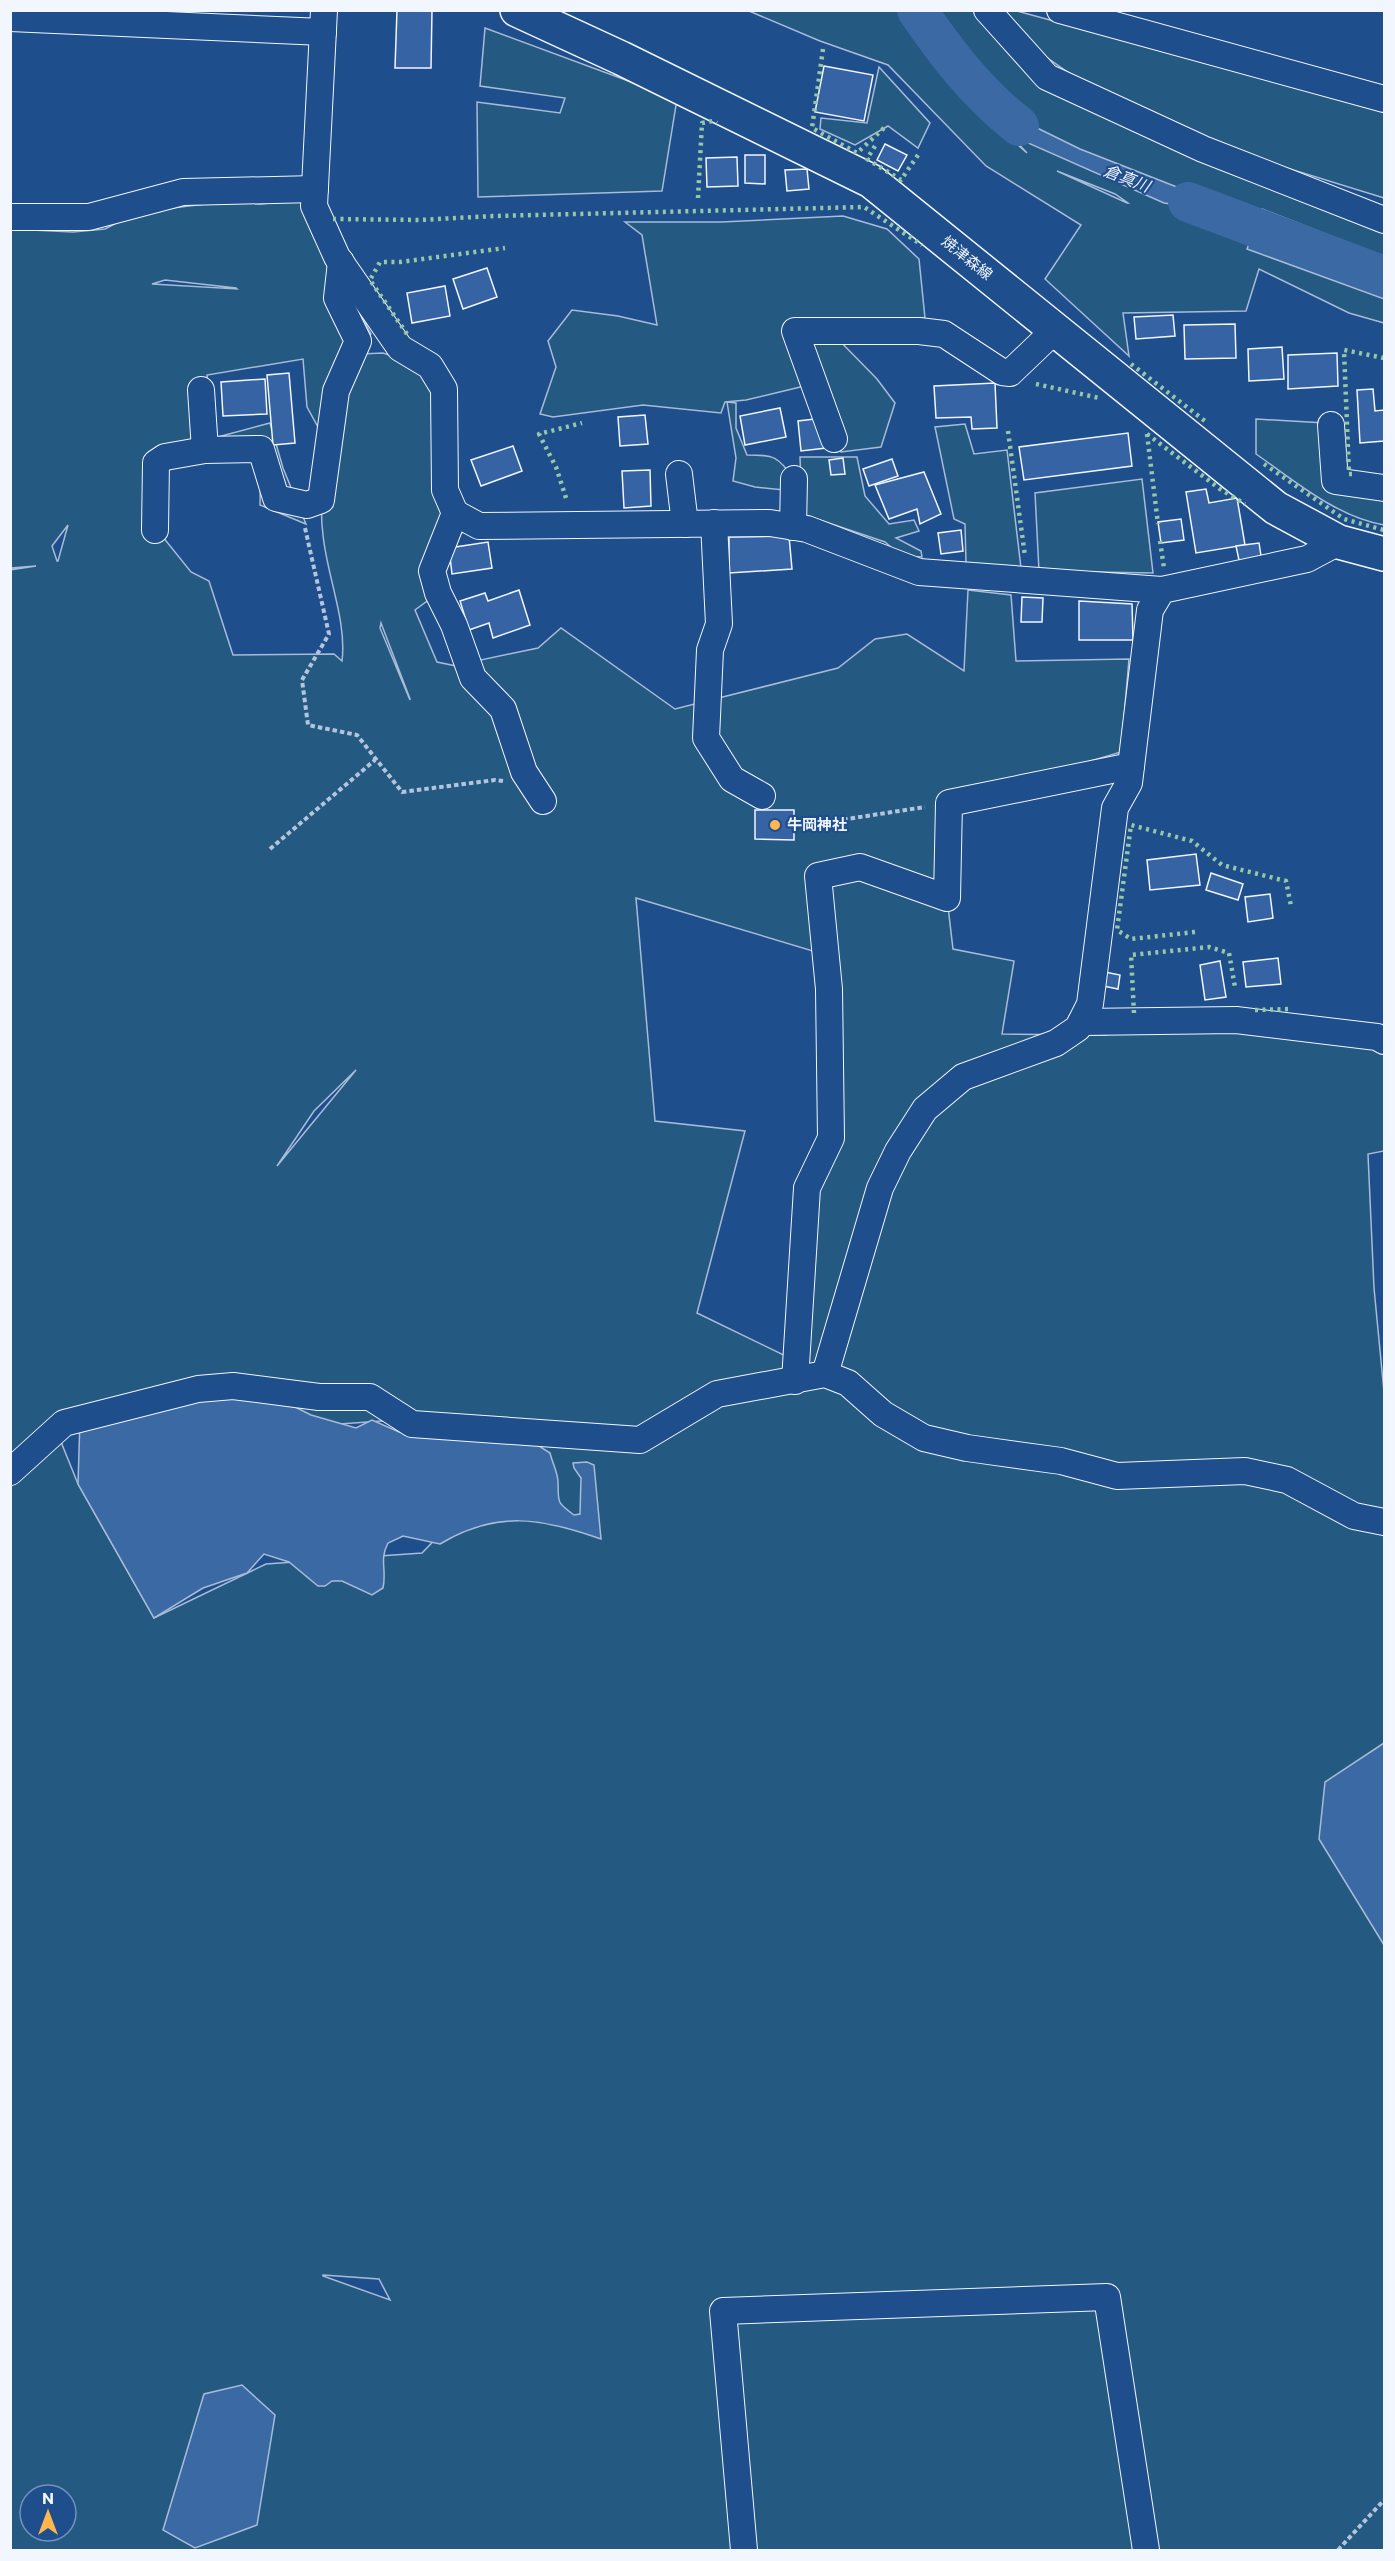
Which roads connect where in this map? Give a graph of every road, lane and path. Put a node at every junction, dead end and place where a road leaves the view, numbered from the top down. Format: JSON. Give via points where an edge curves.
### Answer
{"nodes":[{"id":1,"x":517,"y":10,"type":"edge"},
{"id":2,"x":987,"y":10,"type":"edge"},
{"id":3,"x":1060,"y":10,"type":"edge"},
{"id":4,"x":10,"y":18,"type":"edge"},
{"id":5,"x":324,"y":21,"type":"edge"},
{"id":6,"x":1384,"y":99,"type":"edge"},
{"id":7,"x":315,"y":189,"type":"junction"},
{"id":8,"x":10,"y":217,"type":"edge"},
{"id":9,"x":1384,"y":220,"type":"edge"},
{"id":10,"x":341,"y":262,"type":"junction"},
{"id":11,"x":1056,"y":329,"type":"junction"},
{"id":12,"x":201,"y":390,"type":"dead end"},
{"id":13,"x":1331,"y":425,"type":"dead end"},
{"id":14,"x":834,"y":439,"type":"dead end"},
{"id":15,"x":205,"y":450,"type":"junction"},
{"id":16,"x":679,"y":474,"type":"dead end"},
{"id":17,"x":794,"y":479,"type":"dead end"},
{"id":18,"x":1384,"y":488,"type":"edge"},
{"id":19,"x":300,"y":504,"type":"junction"},
{"id":20,"x":455,"y":513,"type":"junction"},
{"id":21,"x":714,"y":523,"type":"junction"},
{"id":22,"x":685,"y":524,"type":"junction"},
{"id":23,"x":793,"y":527,"type":"junction"},
{"id":24,"x":154,"y":530,"type":"dead end"},
{"id":25,"x":1339,"y":542,"type":"junction"},
{"id":26,"x":1384,"y":554,"type":"edge"},
{"id":27,"x":1162,"y":590,"type":"junction"},
{"id":28,"x":375,"y":760,"type":"junction"},
{"id":29,"x":1131,"y":766,"type":"junction"},
{"id":30,"x":538,"y":794,"type":"joint"},
{"id":31,"x":762,"y":796,"type":"dead end"},
{"id":32,"x":949,"y":803,"type":"junction"},
{"id":33,"x":820,"y":823,"type":"dead end"},
{"id":34,"x":270,"y":849,"type":"dead end"},
{"id":35,"x":1082,"y":1022,"type":"junction"},
{"id":36,"x":1384,"y":1041,"type":"edge"},
{"id":37,"x":825,"y":1374,"type":"junction"},
{"id":38,"x":795,"y":1381,"type":"junction"},
{"id":39,"x":10,"y":1473,"type":"edge"},
{"id":40,"x":1384,"y":1522,"type":"edge"},
{"id":41,"x":1384,"y":2500,"type":"edge"},
{"id":42,"x":744,"y":2550,"type":"edge"},
{"id":43,"x":1146,"y":2550,"type":"edge"},
{"id":44,"x":1338,"y":2550,"type":"edge"}],
"edges":[{"from":1,"to":11,"type":"main road","name":"焼津森線","via":[[871,181]]},
{"from":2,"to":9,"type":"street","via":[[1047,77],[1203,149]]},
{"from":3,"to":6,"type":"street"},
{"from":4,"to":5,"type":"street"},
{"from":5,"to":7,"type":"street"},
{"from":7,"to":8,"type":"street","via":[[183,192],[89,217]]},
{"from":7,"to":10,"type":"street","via":[[314,206]]},
{"from":10,"to":19,"type":"street","via":[[336,298],[358,341],[336,391],[321,500]]},
{"from":10,"to":20,"type":"street","via":[[400,348],[430,366],[444,389],[445,490]]},
{"from":11,"to":14,"type":"street","via":[[1010,373],[1002,372],[944,334],[795,332]]},
{"from":11,"to":25,"type":"main road","name":"焼津森線","via":[[1276,508]]},
{"from":12,"to":15,"type":"street"},
{"from":13,"to":18,"type":"street","via":[[1335,481]]},
{"from":15,"to":19,"type":"street","via":[[261,449],[276,498]]},
{"from":15,"to":24,"type":"street","via":[[165,457],[156,463]]},
{"from":16,"to":22,"type":"street"},
{"from":17,"to":23,"type":"street"},
{"from":19,"to":28,"type":"path","via":[[329,634],[302,680],[308,725],[357,735]]},
{"from":20,"to":22,"type":"street","via":[[479,526]]},
{"from":20,"to":30,"type":"street","via":[[432,571],[438,593],[473,678],[503,709],[524,772]]},
{"from":21,"to":22,"type":"street"},
{"from":21,"to":23,"type":"street"},
{"from":21,"to":31,"type":"street","via":[[719,624],[710,650],[706,738],[732,779]]},
{"from":23,"to":27,"type":"street","via":[[919,572]]},
{"from":25,"to":26,"type":"main road","name":"焼津森線"},
{"from":25,"to":27,"type":"street","via":[[1307,559]]},
{"from":27,"to":29,"type":"street","via":[[1150,610]]},
{"from":28,"to":30,"type":"path","via":[[402,792],[495,780]]},
{"from":28,"to":34,"type":"path"},
{"from":29,"to":32,"type":"street"},
{"from":29,"to":35,"type":"street","via":[[1130,783],[1115,808],[1090,1004]]},
{"from":32,"to":33,"type":"path"},
{"from":32,"to":38,"type":"street","via":[[947,898],[860,867],[818,876],[829,989],[831,1138],[807,1188]]},
{"from":35,"to":36,"type":"street","via":[[1236,1020]]},
{"from":35,"to":37,"type":"street","via":[[1056,1043],[963,1077],[925,1109],[880,1188]]},
{"from":37,"to":38,"type":"street"},
{"from":37,"to":40,"type":"street","via":[[848,1383],[883,1414],[924,1438],[1061,1461],[1117,1476],[1245,1471],[1287,1480],[1354,1516]]},
{"from":38,"to":39,"type":"street","via":[[717,1394],[640,1440],[412,1424],[370,1397],[319,1397],[233,1386],[198,1389],[64,1423]]},
{"from":41,"to":44,"type":"path"},
{"from":42,"to":43,"type":"street","via":[[723,2311],[1107,2297]]}]}
